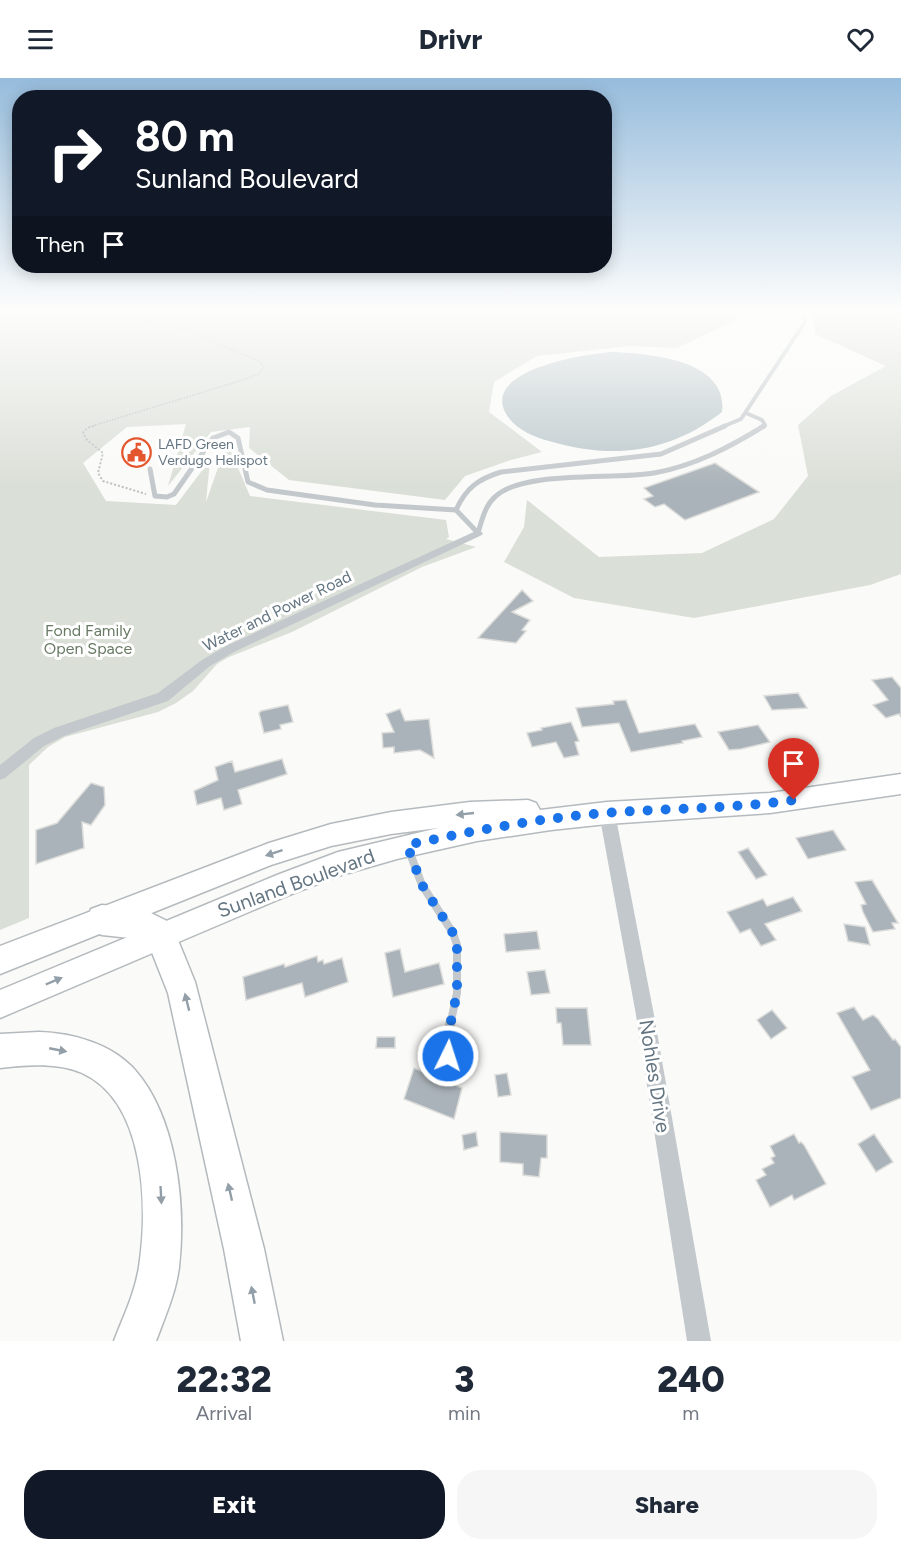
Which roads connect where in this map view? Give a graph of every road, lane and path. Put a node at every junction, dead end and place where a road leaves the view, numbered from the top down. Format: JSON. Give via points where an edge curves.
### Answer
{"nodes":[{"id":1,"x":263,"y":368,"type":"edge"},
{"id":2,"x":775,"y":368,"type":"edge"},
{"id":3,"x":746,"y":413,"type":"junction"},
{"id":4,"x":150,"y":469,"type":"dead end"},
{"id":5,"x":155,"y":496,"type":"junction"},
{"id":6,"x":456,"y":510,"type":"junction"},
{"id":7,"x":478,"y":533,"type":"junction"},
{"id":8,"x":0,"y":774,"type":"edge"},
{"id":9,"x":901,"y":784,"type":"edge"},
{"id":10,"x":607,"y":813,"type":"junction"},
{"id":11,"x":407,"y":845,"type":"junction"},
{"id":12,"x":102,"y":920,"type":"junction"},
{"id":13,"x":160,"y":934,"type":"junction"},
{"id":14,"x":0,"y":960,"type":"edge"},
{"id":15,"x":0,"y":1004,"type":"edge"},
{"id":16,"x":0,"y":1051,"type":"edge"},
{"id":17,"x":448,"y":1056,"type":"dead end"},
{"id":18,"x":135,"y":1341,"type":"edge"},
{"id":19,"x":262,"y":1341,"type":"edge"},
{"id":20,"x":699,"y":1341,"type":"edge"}],
"edges":[{"from":1,"to":5,"type":"path","via":[[246,379],[87,428],[83,433],[87,440],[103,453],[98,473],[104,481]]},
{"from":2,"to":3,"type":"lane"},
{"from":3,"to":6,"type":"lane","via":[[723,428],[661,454],[515,469],[482,478],[462,497]]},
{"from":3,"to":7,"type":"lane","via":[[765,425],[723,449],[677,467],[638,475],[532,482],[500,492],[489,502]]},
{"from":4,"to":5,"type":"lane"},
{"from":5,"to":6,"type":"lane","via":[[174,494],[213,438],[228,432],[238,438],[248,482],[254,487],[375,505]]},
{"from":6,"to":7,"type":"lane"},
{"from":7,"to":8,"type":"street","name":"Water and Power Road","via":[[230,649],[163,697],[39,742]]},
{"from":9,"to":10,"type":"main road","name":"Sunland Boulevard","via":[[770,803]]},
{"from":10,"to":11,"type":"main road","name":"Sunland Boulevard","via":[[477,830]]},
{"from":10,"to":12,"type":"main road","name":"Sunland Boulevard","one_way":true,"via":[[552,809],[470,813],[330,835],[269,854]]},
{"from":10,"to":20,"type":"street","name":"Nohles Drive"},
{"from":11,"to":13,"type":"main road","name":"Sunland Boulevard","via":[[338,864]]},
{"from":11,"to":17,"type":"lane","via":[[422,885],[457,945],[457,993],[447,1040]]},
{"from":12,"to":13,"type":"highway","via":[[143,924]]},
{"from":12,"to":14,"type":"main road","name":"Sunland Boulevard"},
{"from":15,"to":13,"type":"main road","name":"Sunland Boulevard","one_way":true},
{"from":19,"to":13,"type":"highway","one_way":true,"via":[[184,993]]},
{"from":16,"to":18,"type":"highway","one_way":true,"via":[[53,1048],[80,1055],[104,1065],[123,1083],[140,1108],[153,1140],[162,1220],[158,1269]]}]}
